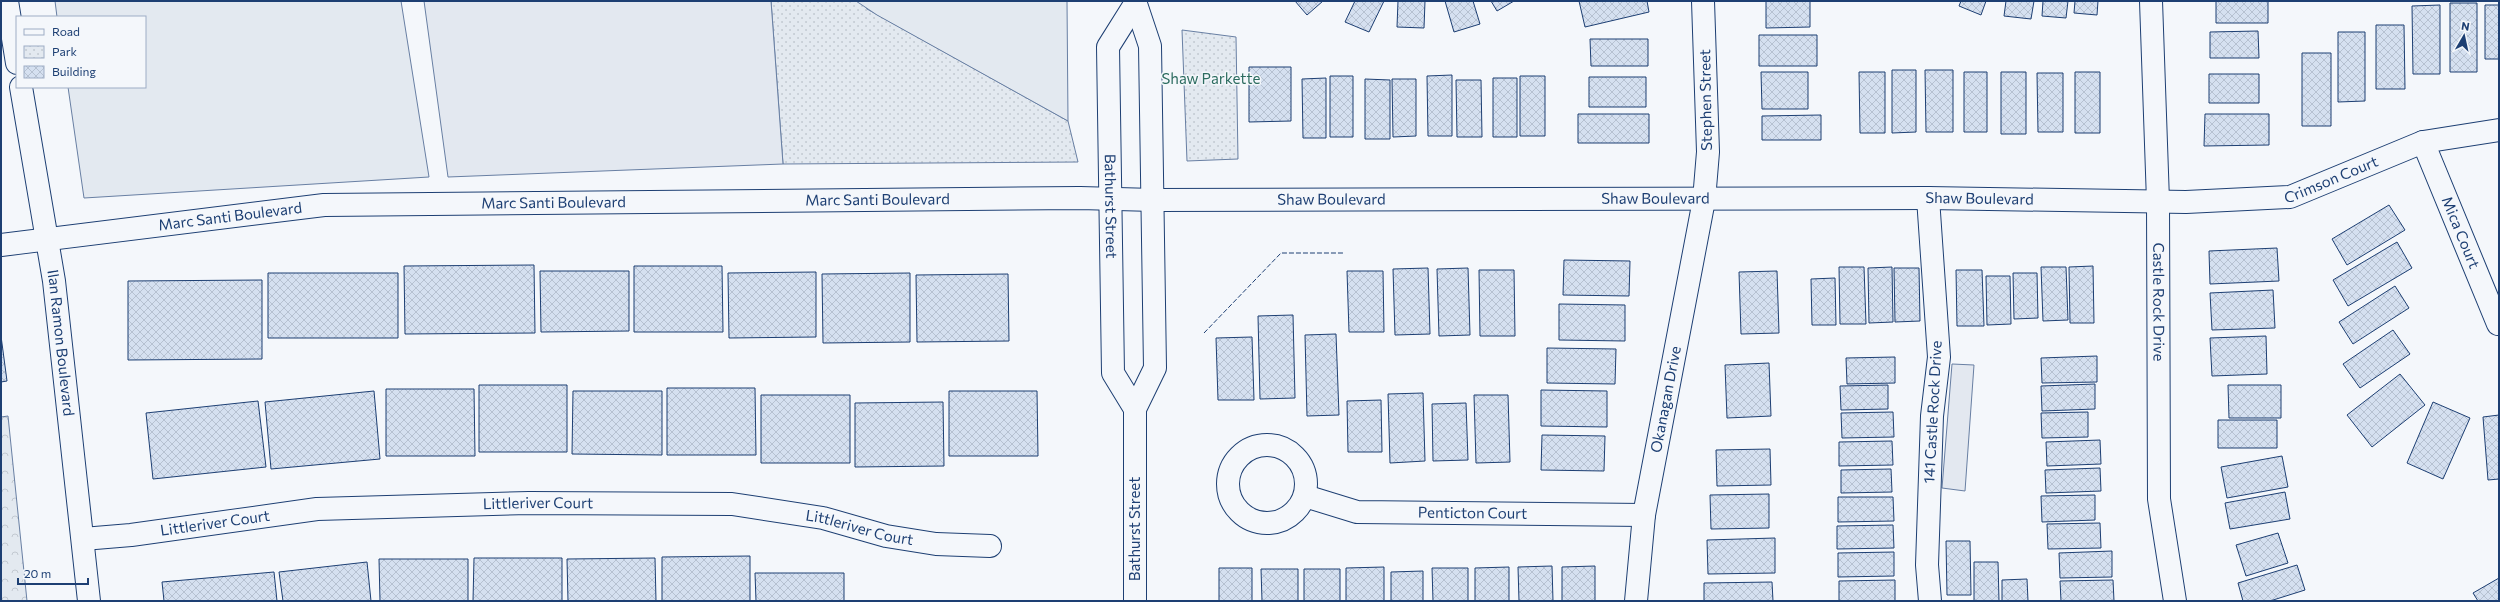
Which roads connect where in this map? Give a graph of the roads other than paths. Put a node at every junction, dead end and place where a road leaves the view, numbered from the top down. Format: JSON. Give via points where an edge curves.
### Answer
{"nodes":[{"id":1,"x":7,"y":1,"type":"edge"},
{"id":2,"x":1703,"y":1,"type":"edge"},
{"id":3,"x":2151,"y":1,"type":"edge"},
{"id":4,"x":1135,"y":3,"type":"edge"},
{"id":5,"x":16,"y":56,"type":"edge"},
{"id":6,"x":21,"y":88,"type":"edge"},
{"id":7,"x":2499,"y":130,"type":"edge"},
{"id":8,"x":2424,"y":142,"type":"junction"},
{"id":9,"x":1928,"y":198,"type":"junction"},
{"id":10,"x":1109,"y":199,"type":"junction"},
{"id":11,"x":1154,"y":200,"type":"junction"},
{"id":12,"x":1704,"y":200,"type":"junction"},
{"id":13,"x":2158,"y":202,"type":"junction"},
{"id":14,"x":49,"y":240,"type":"junction"},
{"id":15,"x":1,"y":245,"type":"edge"},
{"id":16,"x":2498,"y":324,"type":"edge"},
{"id":17,"x":1135,"y":409,"type":"junction"},
{"id":18,"x":1305,"y":496,"type":"dead end"},
{"id":19,"x":1644,"y":515,"type":"junction"},
{"id":20,"x":84,"y":539,"type":"junction"},
{"id":21,"x":990,"y":546,"type":"dead end"},
{"id":22,"x":89,"y":601,"type":"edge"},
{"id":23,"x":1135,"y":601,"type":"edge"},
{"id":24,"x":1636,"y":601,"type":"edge"},
{"id":25,"x":1930,"y":601,"type":"edge"},
{"id":26,"x":2175,"y":601,"type":"edge"}],
"edges":[{"from":1,"to":5,"type":"street"},
{"from":2,"to":12,"type":"street","name":"Stephen Street","via":[[1708,152]]},
{"from":3,"to":13,"type":"street","name":"Castle Rock Drive"},
{"from":4,"to":10,"type":"street","name":"Bathurst Street","via":[[1108,47]]},
{"from":4,"to":11,"type":"street","name":"Bathurst Street","via":[[1150,46]]},
{"from":6,"to":14,"type":"street","name":"Ilan Ramon Boulevard","via":[[40,203]]},
{"from":7,"to":8,"type":"street","name":"Crimson Court"},
{"from":8,"to":13,"type":"street","name":"Crimson Court","via":[[2290,197]]},
{"from":8,"to":16,"type":"street","name":"Mica Court"},
{"from":9,"to":12,"type":"street","name":"Shaw Boulevard"},
{"from":9,"to":13,"type":"street","name":"Shaw Boulevard"},
{"from":9,"to":25,"type":"street","name":"141 Castle Rock Drive","via":[[1939,357],[1930,463],[1927,564]]},
{"from":10,"to":11,"type":"street","name":"Marc Santi Boulevard"},
{"from":10,"to":14,"type":"street","name":"Marc Santi Boulevard","via":[[324,205]]},
{"from":10,"to":17,"type":"street","name":"Bathurst Street","via":[[1112,373]]},
{"from":11,"to":12,"type":"street","name":"Shaw Boulevard"},
{"from":11,"to":17,"type":"street","name":"Bathurst Street","via":[[1155,368]]},
{"from":12,"to":19,"type":"street","name":"Okanagan Drive"},
{"from":13,"to":26,"type":"street","name":"Castle Rock Drive","via":[[2159,499]]},
{"from":14,"to":15,"type":"street","name":"Marc Santi Boulevard"},
{"from":14,"to":20,"type":"street","name":"Ilan Ramon Boulevard"},
{"from":17,"to":23,"type":"street","name":"Bathurst Street"},
{"from":18,"to":19,"type":"street","name":"Penticton Court","via":[[1357,512]]},
{"from":19,"to":24,"type":"street","name":"Okanagan Drive"},
{"from":20,"to":21,"type":"street","name":"Littleriver Court","via":[[317,509],[529,503],[732,504],[824,518],[886,536],[936,544]]},
{"from":20,"to":22,"type":"street","name":"Ilan Ramon Boulevard"}]}
